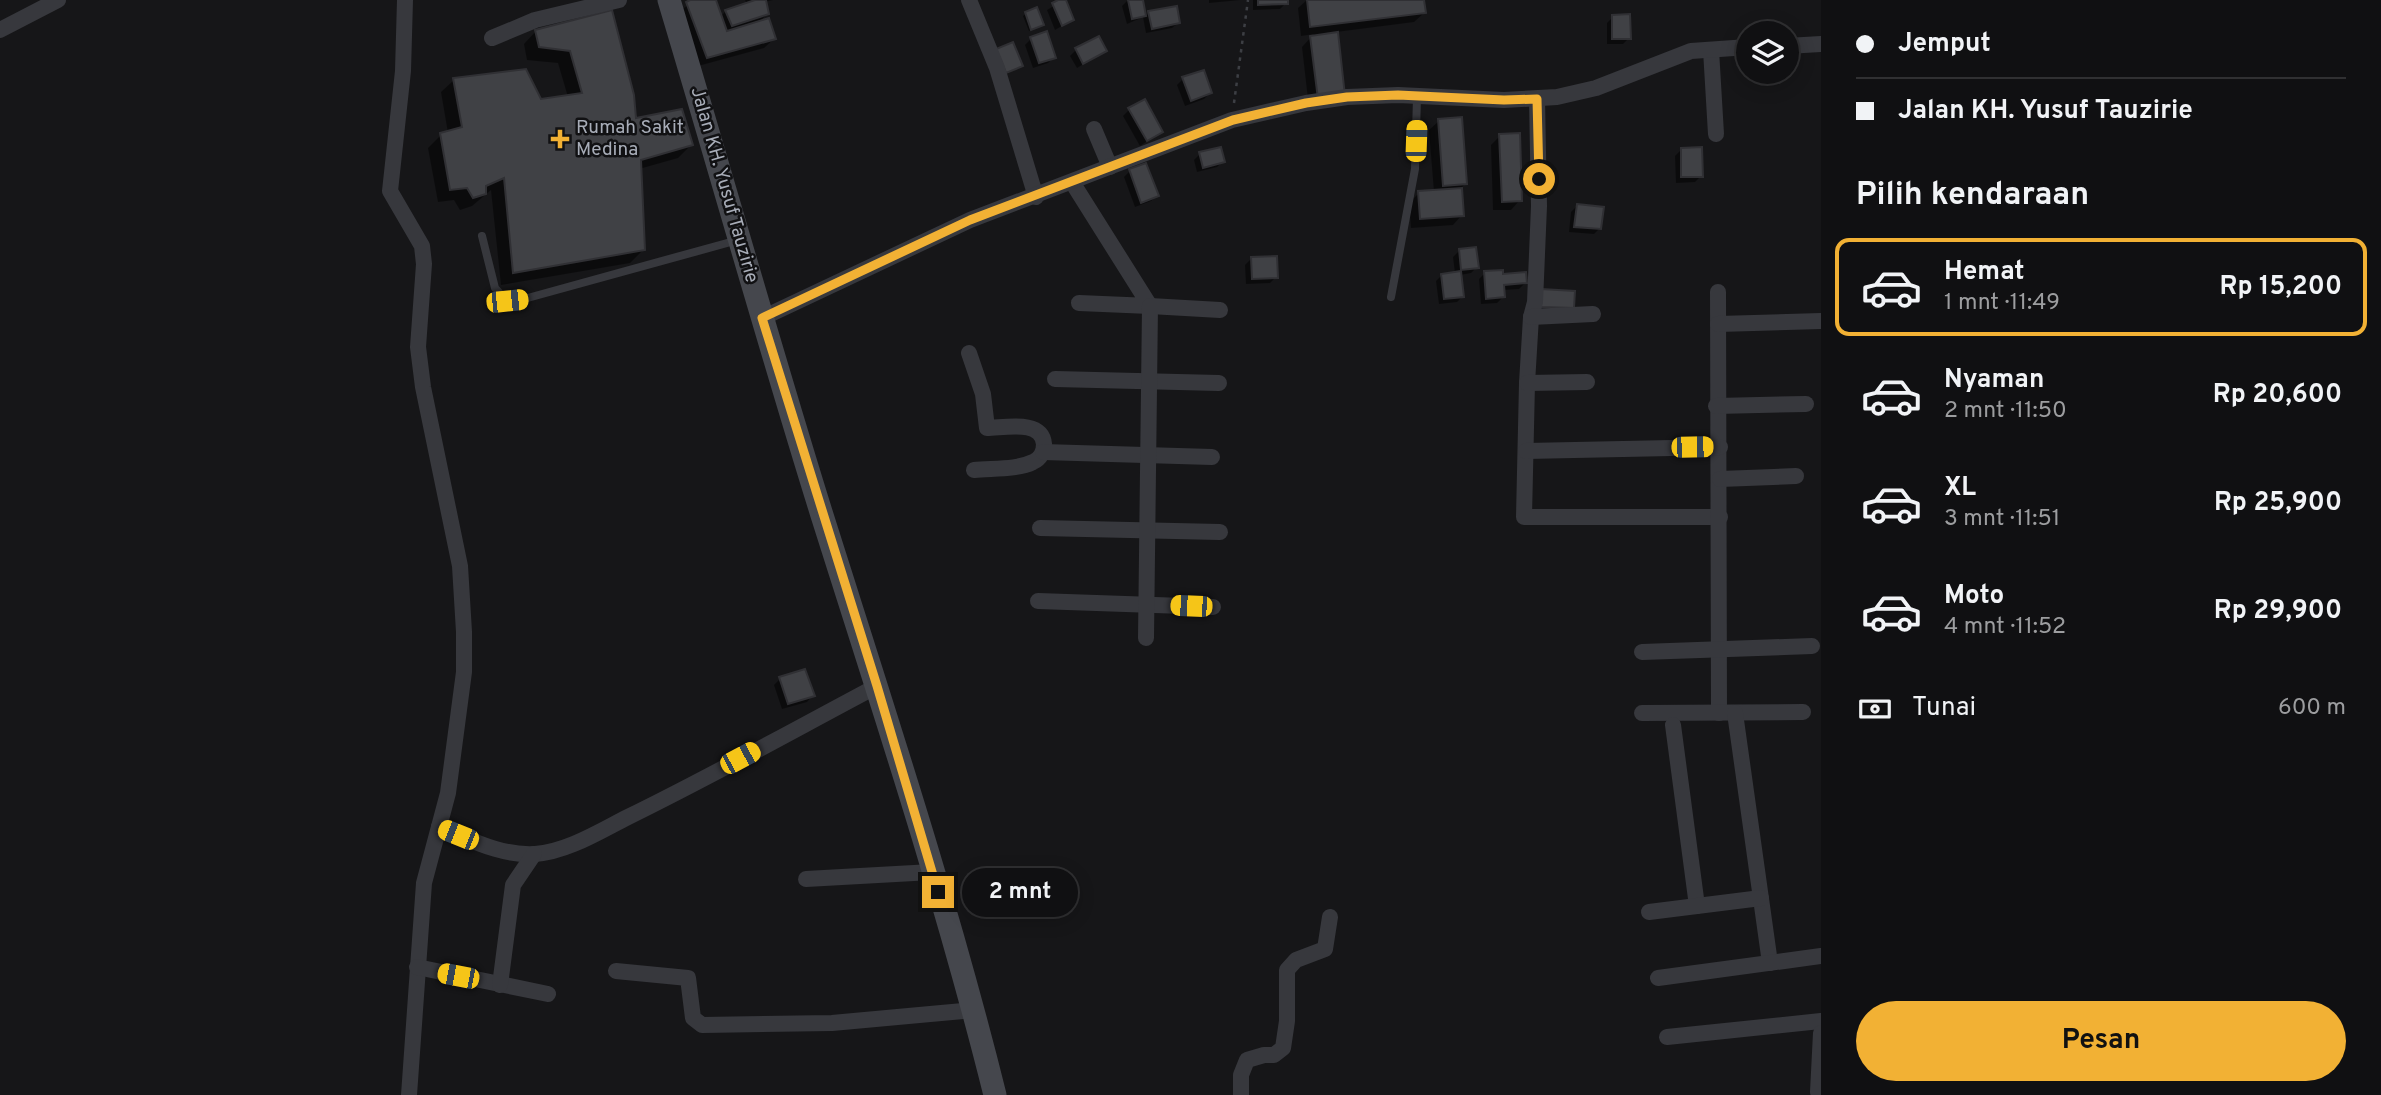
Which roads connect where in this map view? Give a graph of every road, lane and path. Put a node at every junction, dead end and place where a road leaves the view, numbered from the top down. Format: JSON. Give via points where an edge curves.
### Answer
{"nodes":[{"id":1,"x":58,"y":0,"type":"edge"},
{"id":2,"x":405,"y":0,"type":"edge"},
{"id":3,"x":619,"y":0,"type":"edge"},
{"id":4,"x":669,"y":0,"type":"edge"},
{"id":5,"x":970,"y":0,"type":"edge"},
{"id":6,"x":1248,"y":0,"type":"edge"},
{"id":7,"x":0,"y":30,"type":"edge"},
{"id":8,"x":492,"y":38,"type":"dead end"},
{"id":9,"x":1821,"y":44,"type":"edge"},
{"id":10,"x":1799,"y":45,"type":"edge"},
{"id":11,"x":1736,"y":48,"type":"edge"},
{"id":12,"x":1711,"y":50,"type":"junction"},
{"id":13,"x":1417,"y":97,"type":"junction"},
{"id":14,"x":1537,"y":99,"type":"junction"},
{"id":15,"x":1233,"y":120,"type":"junction"},
{"id":16,"x":1094,"y":129,"type":"dead end"},
{"id":17,"x":1716,"y":134,"type":"dead end"},
{"id":18,"x":1110,"y":167,"type":"junction"},
{"id":19,"x":1072,"y":182,"type":"junction"},
{"id":20,"x":1036,"y":197,"type":"junction"},
{"id":21,"x":482,"y":236,"type":"dead end"},
{"id":22,"x":741,"y":239,"type":"junction"},
{"id":23,"x":1718,"y":292,"type":"dead end"},
{"id":24,"x":1391,"y":297,"type":"dead end"},
{"id":25,"x":1079,"y":303,"type":"dead end"},
{"id":26,"x":1150,"y":306,"type":"junction"},
{"id":27,"x":1220,"y":310,"type":"dead end"},
{"id":28,"x":1593,"y":314,"type":"dead end"},
{"id":29,"x":1531,"y":317,"type":"junction"},
{"id":30,"x":762,"y":318,"type":"junction"},
{"id":31,"x":1821,"y":321,"type":"edge"},
{"id":32,"x":1718,"y":324,"type":"junction"},
{"id":33,"x":969,"y":353,"type":"dead end"},
{"id":34,"x":1055,"y":379,"type":"dead end"},
{"id":35,"x":1149,"y":381,"type":"junction"},
{"id":36,"x":1587,"y":382,"type":"dead end"},
{"id":37,"x":1219,"y":383,"type":"dead end"},
{"id":38,"x":1527,"y":383,"type":"junction"},
{"id":39,"x":1806,"y":404,"type":"dead end"},
{"id":40,"x":1716,"y":406,"type":"junction"},
{"id":41,"x":1720,"y":447,"type":"junction"},
{"id":42,"x":1526,"y":451,"type":"junction"},
{"id":43,"x":1043,"y":452,"type":"junction"},
{"id":44,"x":1148,"y":455,"type":"junction"},
{"id":45,"x":1212,"y":457,"type":"dead end"},
{"id":46,"x":974,"y":470,"type":"dead end"},
{"id":47,"x":1796,"y":476,"type":"dead end"},
{"id":48,"x":1720,"y":479,"type":"junction"},
{"id":49,"x":1720,"y":517,"type":"junction"},
{"id":50,"x":1040,"y":528,"type":"dead end"},
{"id":51,"x":1147,"y":530,"type":"junction"},
{"id":52,"x":1220,"y":533,"type":"dead end"},
{"id":53,"x":1038,"y":601,"type":"dead end"},
{"id":54,"x":1146,"y":605,"type":"junction"},
{"id":55,"x":1213,"y":607,"type":"dead end"},
{"id":56,"x":1146,"y":638,"type":"dead end"},
{"id":57,"x":1811,"y":646,"type":"dead end"},
{"id":58,"x":1718,"y":649,"type":"junction"},
{"id":59,"x":1642,"y":652,"type":"dead end"},
{"id":60,"x":877,"y":686,"type":"junction"},
{"id":61,"x":1803,"y":712,"type":"dead end"},
{"id":62,"x":1642,"y":713,"type":"dead end"},
{"id":63,"x":1727,"y":713,"type":"junction"},
{"id":64,"x":1673,"y":725,"type":"dead end"},
{"id":65,"x":439,"y":827,"type":"junction"},
{"id":66,"x":534,"y":854,"type":"junction"},
{"id":67,"x":932,"y":872,"type":"junction"},
{"id":68,"x":806,"y":879,"type":"dead end"},
{"id":69,"x":1761,"y":898,"type":"junction"},
{"id":70,"x":1697,"y":906,"type":"junction"},
{"id":71,"x":1649,"y":912,"type":"dead end"},
{"id":72,"x":1330,"y":917,"type":"dead end"},
{"id":73,"x":1821,"y":956,"type":"edge"},
{"id":74,"x":1770,"y":963,"type":"junction"},
{"id":75,"x":417,"y":968,"type":"junction"},
{"id":76,"x":616,"y":971,"type":"dead end"},
{"id":77,"x":1658,"y":978,"type":"dead end"},
{"id":78,"x":500,"y":985,"type":"junction"},
{"id":79,"x":548,"y":995,"type":"dead end"},
{"id":80,"x":974,"y":1010,"type":"junction"},
{"id":81,"x":1821,"y":1021,"type":"edge"},
{"id":82,"x":1821,"y":1033,"type":"edge"},
{"id":83,"x":1667,"y":1037,"type":"dead end"},
{"id":84,"x":1818,"y":1092,"type":"dead end"},
{"id":85,"x":409,"y":1095,"type":"edge"},
{"id":86,"x":995,"y":1095,"type":"edge"},
{"id":87,"x":1241,"y":1095,"type":"edge"}],
"edges":[{"from":1,"to":7,"type":"street"},
{"from":2,"to":65,"type":"street","via":[[404,71],[390,191],[422,246],[418,347],[463,600],[464,672]]},
{"from":3,"to":8,"type":"street","via":[[535,20]]},
{"from":4,"to":22,"type":"main road","name":"Jalan KH. Yusuf Tauzirie"},
{"from":5,"to":20,"type":"street"},
{"from":6,"to":15,"type":"path"},
{"from":9,"to":10,"type":"street"},
{"from":11,"to":12,"type":"street"},
{"from":12,"to":14,"type":"street","via":[[1692,51],[1596,88]]},
{"from":12,"to":17,"type":"street"},
{"from":13,"to":14,"type":"street"},
{"from":13,"to":15,"type":"street","via":[[1347,97]]},
{"from":13,"to":24,"type":"lane","via":[[1415,169]]},
{"from":14,"to":29,"type":"street","via":[[1539,206]]},
{"from":15,"to":18,"type":"street"},
{"from":16,"to":18,"type":"street"},
{"from":18,"to":19,"type":"street"},
{"from":19,"to":20,"type":"street"},
{"from":19,"to":26,"type":"street"},
{"from":20,"to":30,"type":"street","via":[[970,220]]},
{"from":21,"to":22,"type":"lane","via":[[495,288],[507,301]]},
{"from":22,"to":30,"type":"main road","name":"Jalan KH. Yusuf Tauzirie"},
{"from":23,"to":32,"type":"street"},
{"from":25,"to":26,"type":"street"},
{"from":26,"to":27,"type":"street"},
{"from":26,"to":35,"type":"street"},
{"from":28,"to":29,"type":"street"},
{"from":29,"to":38,"type":"street"},
{"from":30,"to":60,"type":"main road","name":"Jalan KH. Yusuf Tauzirie"},
{"from":31,"to":32,"type":"street"},
{"from":32,"to":40,"type":"street"},
{"from":33,"to":43,"type":"street","via":[[983,394],[987,428],[1031,428],[1042,436]]},
{"from":34,"to":35,"type":"street"},
{"from":35,"to":37,"type":"street"},
{"from":35,"to":44,"type":"street"},
{"from":36,"to":38,"type":"street"},
{"from":38,"to":42,"type":"street"},
{"from":39,"to":40,"type":"street"},
{"from":40,"to":41,"type":"street"},
{"from":41,"to":42,"type":"street"},
{"from":41,"to":48,"type":"street"},
{"from":42,"to":49,"type":"street","via":[[1524,517]]},
{"from":43,"to":44,"type":"street"},
{"from":43,"to":46,"type":"street","via":[[1032,463]]},
{"from":44,"to":45,"type":"street"},
{"from":44,"to":51,"type":"street"},
{"from":47,"to":48,"type":"street"},
{"from":48,"to":49,"type":"street"},
{"from":49,"to":58,"type":"street"},
{"from":50,"to":51,"type":"street"},
{"from":51,"to":52,"type":"street"},
{"from":51,"to":54,"type":"street"},
{"from":53,"to":54,"type":"street"},
{"from":54,"to":55,"type":"street"},
{"from":54,"to":56,"type":"street"},
{"from":57,"to":58,"type":"street"},
{"from":58,"to":59,"type":"street"},
{"from":58,"to":63,"type":"street"},
{"from":60,"to":66,"type":"street","via":[[593,834]]},
{"from":60,"to":67,"type":"main road","name":"Jalan KH. Yusuf Tauzirie"},
{"from":61,"to":63,"type":"street"},
{"from":62,"to":63,"type":"street"},
{"from":63,"to":69,"type":"street"},
{"from":64,"to":70,"type":"street"},
{"from":65,"to":66,"type":"street","via":[[496,850]]},
{"from":65,"to":75,"type":"street","via":[[424,883]]},
{"from":66,"to":78,"type":"street","via":[[513,885]]},
{"from":67,"to":68,"type":"street"},
{"from":67,"to":80,"type":"main road","name":"Jalan KH. Yusuf Tauzirie"},
{"from":69,"to":70,"type":"street"},
{"from":69,"to":74,"type":"street"},
{"from":70,"to":71,"type":"street"},
{"from":72,"to":87,"type":"street","via":[[1325,949],[1296,960],[1287,970],[1283,1048],[1280,1053],[1247,1060],[1242,1068]]},
{"from":73,"to":74,"type":"street"},
{"from":74,"to":77,"type":"street"},
{"from":75,"to":78,"type":"street"},
{"from":75,"to":85,"type":"street"},
{"from":76,"to":80,"type":"street","via":[[688,978],[693,1018],[702,1025],[832,1023]]},
{"from":78,"to":79,"type":"street"},
{"from":80,"to":86,"type":"main road","name":"Jalan KH. Yusuf Tauzirie"},
{"from":81,"to":83,"type":"street"},
{"from":82,"to":84,"type":"street"}]}
